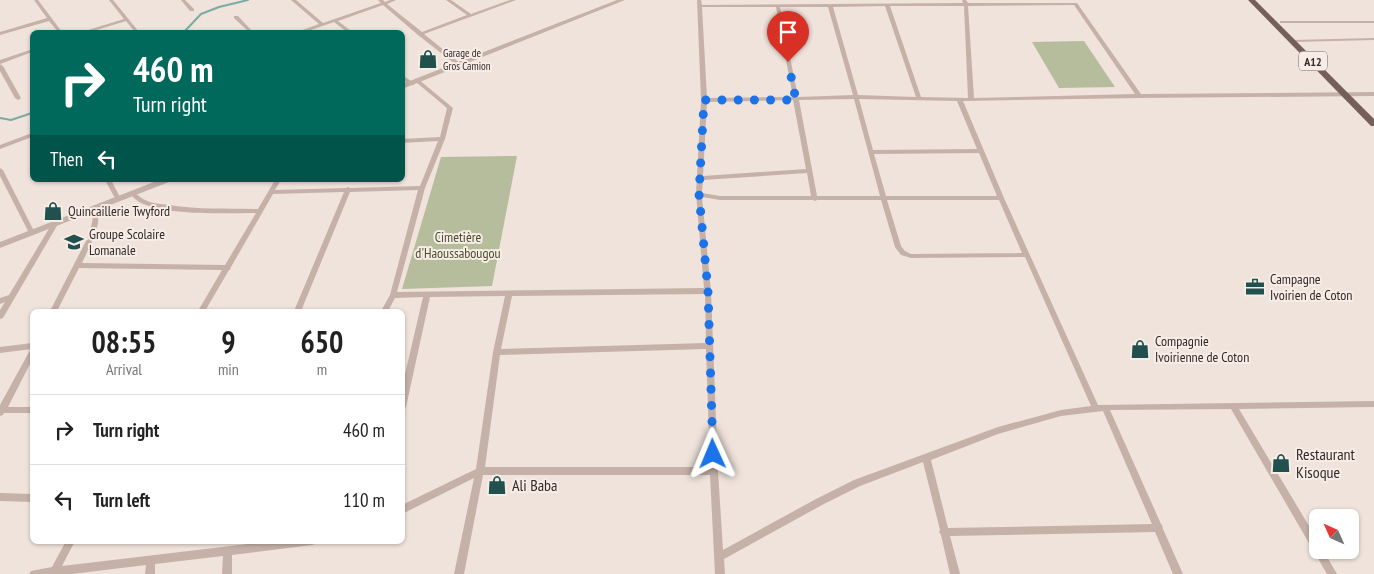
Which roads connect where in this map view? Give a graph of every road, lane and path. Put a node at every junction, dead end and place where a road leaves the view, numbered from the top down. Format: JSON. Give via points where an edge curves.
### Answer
{"nodes":[{"id":1,"x":36,"y":0,"type":"edge"},
{"id":2,"x":111,"y":0,"type":"edge"},
{"id":3,"x":183,"y":0,"type":"edge"},
{"id":4,"x":293,"y":0,"type":"edge"},
{"id":5,"x":394,"y":0,"type":"edge"},
{"id":6,"x":448,"y":0,"type":"edge"},
{"id":7,"x":514,"y":0,"type":"edge"},
{"id":8,"x":622,"y":0,"type":"edge"},
{"id":9,"x":1251,"y":0,"type":"edge"},
{"id":10,"x":1259,"y":0,"type":"edge"},
{"id":11,"x":382,"y":2,"type":"edge"},
{"id":12,"x":965,"y":2,"type":"edge"},
{"id":13,"x":700,"y":3,"type":"edge"},
{"id":14,"x":752,"y":3,"type":"edge"},
{"id":15,"x":887,"y":5,"type":"junction"},
{"id":16,"x":778,"y":6,"type":"junction"},
{"id":17,"x":830,"y":6,"type":"junction"},
{"id":18,"x":192,"y":10,"type":"dead end"},
{"id":19,"x":471,"y":16,"type":"junction"},
{"id":20,"x":236,"y":17,"type":"dead end"},
{"id":21,"x":49,"y":19,"type":"junction"},
{"id":22,"x":127,"y":19,"type":"junction"},
{"id":23,"x":335,"y":21,"type":"junction"},
{"id":24,"x":1282,"y":22,"type":"junction"},
{"id":25,"x":1374,"y":22,"type":"edge"},
{"id":26,"x":322,"y":25,"type":"junction"},
{"id":27,"x":58,"y":30,"type":"edge"},
{"id":28,"x":93,"y":30,"type":"edge"},
{"id":29,"x":135,"y":30,"type":"edge"},
{"id":30,"x":250,"y":30,"type":"edge"},
{"id":31,"x":308,"y":30,"type":"edge"},
{"id":32,"x":346,"y":30,"type":"edge"},
{"id":33,"x":0,"y":34,"type":"edge"},
{"id":34,"x":420,"y":34,"type":"junction"},
{"id":35,"x":1374,"y":39,"type":"edge"},
{"id":36,"x":1297,"y":40,"type":"junction"},
{"id":37,"x":30,"y":52,"type":"edge"},
{"id":38,"x":0,"y":62,"type":"edge"},
{"id":39,"x":459,"y":65,"type":"junction"},
{"id":40,"x":0,"y":66,"type":"edge"},
{"id":41,"x":405,"y":77,"type":"edge"},
{"id":42,"x":415,"y":82,"type":"junction"},
{"id":43,"x":405,"y":86,"type":"edge"},
{"id":44,"x":1355,"y":94,"type":"junction"},
{"id":45,"x":1374,"y":94,"type":"edge"},
{"id":46,"x":1346,"y":95,"type":"junction"},
{"id":47,"x":1139,"y":96,"type":"junction"},
{"id":48,"x":857,"y":97,"type":"junction"},
{"id":49,"x":18,"y":98,"type":"dead end"},
{"id":50,"x":919,"y":98,"type":"junction"},
{"id":51,"x":959,"y":99,"type":"junction"},
{"id":52,"x":704,"y":100,"type":"junction"},
{"id":53,"x":796,"y":100,"type":"junction"},
{"id":54,"x":971,"y":100,"type":"junction"},
{"id":55,"x":1374,"y":114,"type":"edge"},
{"id":56,"x":1374,"y":124,"type":"edge"},
{"id":57,"x":30,"y":136,"type":"edge"},
{"id":58,"x":442,"y":139,"type":"junction"},
{"id":59,"x":405,"y":141,"type":"edge"},
{"id":60,"x":0,"y":147,"type":"edge"},
{"id":61,"x":981,"y":151,"type":"junction"},
{"id":62,"x":872,"y":152,"type":"junction"},
{"id":63,"x":0,"y":170,"type":"edge"},
{"id":64,"x":809,"y":171,"type":"junction"},
{"id":65,"x":700,"y":178,"type":"junction"},
{"id":66,"x":109,"y":182,"type":"edge"},
{"id":67,"x":161,"y":182,"type":"edge"},
{"id":68,"x":277,"y":182,"type":"edge"},
{"id":69,"x":422,"y":188,"type":"junction"},
{"id":70,"x":348,"y":189,"type":"junction"},
{"id":71,"x":272,"y":192,"type":"junction"},
{"id":72,"x":132,"y":193,"type":"junction"},
{"id":73,"x":699,"y":194,"type":"junction"},
{"id":74,"x":1001,"y":198,"type":"junction"},
{"id":75,"x":118,"y":199,"type":"junction"},
{"id":76,"x":815,"y":199,"type":"junction"},
{"id":77,"x":884,"y":199,"type":"junction"},
{"id":78,"x":96,"y":207,"type":"junction"},
{"id":79,"x":261,"y":211,"type":"junction"},
{"id":80,"x":55,"y":224,"type":"junction"},
{"id":81,"x":32,"y":232,"type":"junction"},
{"id":82,"x":0,"y":245,"type":"edge"},
{"id":83,"x":1026,"y":255,"type":"junction"},
{"id":84,"x":77,"y":265,"type":"junction"},
{"id":85,"x":228,"y":268,"type":"junction"},
{"id":86,"x":708,"y":291,"type":"junction"},
{"id":87,"x":427,"y":294,"type":"junction"},
{"id":88,"x":509,"y":294,"type":"junction"},
{"id":89,"x":393,"y":295,"type":"junction"},
{"id":90,"x":11,"y":297,"type":"junction"},
{"id":91,"x":0,"y":301,"type":"edge"},
{"id":92,"x":55,"y":309,"type":"edge"},
{"id":93,"x":203,"y":309,"type":"edge"},
{"id":94,"x":299,"y":309,"type":"edge"},
{"id":95,"x":386,"y":309,"type":"edge"},
{"id":96,"x":0,"y":316,"type":"edge"},
{"id":97,"x":30,"y":346,"type":"edge"},
{"id":98,"x":710,"y":346,"type":"junction"},
{"id":99,"x":0,"y":350,"type":"edge"},
{"id":100,"x":497,"y":352,"type":"junction"},
{"id":101,"x":30,"y":358,"type":"edge"},
{"id":102,"x":405,"y":393,"type":"edge"},
{"id":103,"x":1374,"y":404,"type":"edge"},
{"id":104,"x":1233,"y":406,"type":"junction"},
{"id":105,"x":1100,"y":408,"type":"junction"},
{"id":106,"x":30,"y":410,"type":"edge"},
{"id":107,"x":1,"y":412,"type":"edge"},
{"id":108,"x":926,"y":458,"type":"junction"},
{"id":109,"x":480,"y":471,"type":"junction"},
{"id":110,"x":714,"y":471,"type":"junction"},
{"id":111,"x":0,"y":497,"type":"edge"},
{"id":112,"x":30,"y":498,"type":"edge"},
{"id":113,"x":405,"y":508,"type":"edge"},
{"id":114,"x":1158,"y":528,"type":"junction"},
{"id":115,"x":943,"y":532,"type":"junction"},
{"id":116,"x":1309,"y":535,"type":"edge"},
{"id":117,"x":69,"y":544,"type":"edge"},
{"id":118,"x":287,"y":544,"type":"edge"},
{"id":119,"x":228,"y":551,"type":"junction"},
{"id":120,"x":719,"y":557,"type":"junction"},
{"id":121,"x":1323,"y":559,"type":"edge"},
{"id":122,"x":151,"y":560,"type":"junction"},
{"id":123,"x":54,"y":572,"type":"junction"},
{"id":124,"x":34,"y":574,"type":"edge"},
{"id":125,"x":150,"y":574,"type":"edge"},
{"id":126,"x":227,"y":574,"type":"edge"},
{"id":127,"x":459,"y":574,"type":"edge"},
{"id":128,"x":720,"y":574,"type":"edge"},
{"id":129,"x":955,"y":574,"type":"edge"},
{"id":130,"x":1178,"y":574,"type":"edge"},
{"id":131,"x":1332,"y":574,"type":"edge"}],
"edges":[{"from":1,"to":21,"type":"street"},
{"from":2,"to":22,"type":"street"},
{"from":3,"to":18,"type":"street"},
{"from":4,"to":26,"type":"street"},
{"from":5,"to":11,"type":"street"},
{"from":6,"to":19,"type":"street"},
{"from":7,"to":19,"type":"street"},
{"from":8,"to":39,"type":"street"},
{"from":9,"to":36,"type":"main road","number":"A12"},
{"from":10,"to":24,"type":"main road","number":"A12"},
{"from":11,"to":23,"type":"street"},
{"from":11,"to":34,"type":"street"},
{"from":12,"to":15,"type":"street"},
{"from":12,"to":47,"type":"street","via":[[1077,6]]},
{"from":12,"to":54,"type":"street"},
{"from":13,"to":14,"type":"street"},
{"from":13,"to":52,"type":"street"},
{"from":14,"to":16,"type":"street"},
{"from":15,"to":17,"type":"street"},
{"from":15,"to":50,"type":"street"},
{"from":16,"to":17,"type":"street"},
{"from":16,"to":53,"type":"street"},
{"from":17,"to":48,"type":"street"},
{"from":19,"to":34,"type":"street"},
{"from":20,"to":30,"type":"street"},
{"from":21,"to":27,"type":"street"},
{"from":21,"to":33,"type":"street"},
{"from":22,"to":28,"type":"street"},
{"from":22,"to":29,"type":"street"},
{"from":23,"to":26,"type":"street"},
{"from":23,"to":32,"type":"street"},
{"from":24,"to":25,"type":"street"},
{"from":24,"to":36,"type":"main road","number":"A12"},
{"from":26,"to":31,"type":"street"},
{"from":34,"to":39,"type":"street"},
{"from":35,"to":36,"type":"street"},
{"from":36,"to":44,"type":"main road","number":"A12"},
{"from":36,"to":46,"type":"main road","number":"A12"},
{"from":37,"to":38,"type":"street"},
{"from":39,"to":42,"type":"street"},
{"from":40,"to":49,"type":"street"},
{"from":41,"to":42,"type":"street"},
{"from":42,"to":43,"type":"street"},
{"from":42,"to":58,"type":"street","via":[[450,108]]},
{"from":44,"to":45,"type":"street"},
{"from":44,"to":46,"type":"street"},
{"from":44,"to":55,"type":"main road","number":"A12"},
{"from":46,"to":47,"type":"street"},
{"from":46,"to":56,"type":"main road","number":"A12"},
{"from":47,"to":54,"type":"street"},
{"from":48,"to":50,"type":"street"},
{"from":48,"to":53,"type":"street"},
{"from":48,"to":62,"type":"street"},
{"from":50,"to":51,"type":"street"},
{"from":51,"to":54,"type":"street"},
{"from":51,"to":61,"type":"street"},
{"from":52,"to":53,"type":"street"},
{"from":52,"to":65,"type":"street"},
{"from":53,"to":64,"type":"street"},
{"from":57,"to":60,"type":"street"},
{"from":58,"to":59,"type":"street"},
{"from":58,"to":69,"type":"street"},
{"from":61,"to":62,"type":"street"},
{"from":61,"to":74,"type":"street"},
{"from":62,"to":77,"type":"street"},
{"from":63,"to":81,"type":"street"},
{"from":64,"to":65,"type":"street"},
{"from":64,"to":76,"type":"street"},
{"from":65,"to":73,"type":"street"},
{"from":66,"to":75,"type":"street"},
{"from":67,"to":72,"type":"street"},
{"from":68,"to":71,"type":"street"},
{"from":69,"to":70,"type":"street"},
{"from":69,"to":89,"type":"street"},
{"from":70,"to":71,"type":"street"},
{"from":70,"to":94,"type":"street"},
{"from":71,"to":79,"type":"street"},
{"from":72,"to":75,"type":"street"},
{"from":72,"to":79,"type":"street","via":[[142,202],[162,208]]},
{"from":73,"to":76,"type":"street","via":[[720,198]]},
{"from":73,"to":86,"type":"street"},
{"from":74,"to":77,"type":"street"},
{"from":74,"to":83,"type":"street"},
{"from":75,"to":78,"type":"street"},
{"from":76,"to":77,"type":"street"},
{"from":77,"to":83,"type":"street","via":[[902,253],[911,256]]},
{"from":78,"to":80,"type":"street"},
{"from":78,"to":84,"type":"street","via":[[92,235]]},
{"from":79,"to":85,"type":"street"},
{"from":80,"to":81,"type":"street"},
{"from":80,"to":90,"type":"street"},
{"from":81,"to":82,"type":"street"},
{"from":83,"to":105,"type":"street"},
{"from":84,"to":85,"type":"street"},
{"from":84,"to":92,"type":"street"},
{"from":85,"to":93,"type":"street"},
{"from":86,"to":88,"type":"street"},
{"from":86,"to":98,"type":"street"},
{"from":87,"to":88,"type":"street"},
{"from":87,"to":89,"type":"street"},
{"from":87,"to":102,"type":"street"},
{"from":88,"to":100,"type":"street"},
{"from":89,"to":95,"type":"street"},
{"from":90,"to":91,"type":"street"},
{"from":90,"to":96,"type":"street"},
{"from":97,"to":99,"type":"street"},
{"from":98,"to":100,"type":"street"},
{"from":98,"to":110,"type":"street"},
{"from":100,"to":109,"type":"street"},
{"from":101,"to":107,"type":"street"},
{"from":103,"to":104,"type":"street"},
{"from":104,"to":105,"type":"street"},
{"from":104,"to":116,"type":"street"},
{"from":105,"to":108,"type":"street","via":[[1049,416]]},
{"from":105,"to":114,"type":"street"},
{"from":106,"to":107,"type":"street"},
{"from":108,"to":115,"type":"street"},
{"from":108,"to":120,"type":"street","via":[[857,483]]},
{"from":109,"to":110,"type":"street"},
{"from":109,"to":113,"type":"street"},
{"from":109,"to":127,"type":"street"},
{"from":110,"to":120,"type":"street"},
{"from":111,"to":112,"type":"street"},
{"from":114,"to":115,"type":"street"},
{"from":114,"to":130,"type":"street"},
{"from":115,"to":129,"type":"street"},
{"from":117,"to":123,"type":"street"},
{"from":118,"to":119,"type":"street"},
{"from":119,"to":122,"type":"street"},
{"from":119,"to":126,"type":"street"},
{"from":120,"to":128,"type":"street"},
{"from":121,"to":131,"type":"street"},
{"from":122,"to":123,"type":"street"},
{"from":122,"to":125,"type":"street"},
{"from":123,"to":124,"type":"street"}]}
